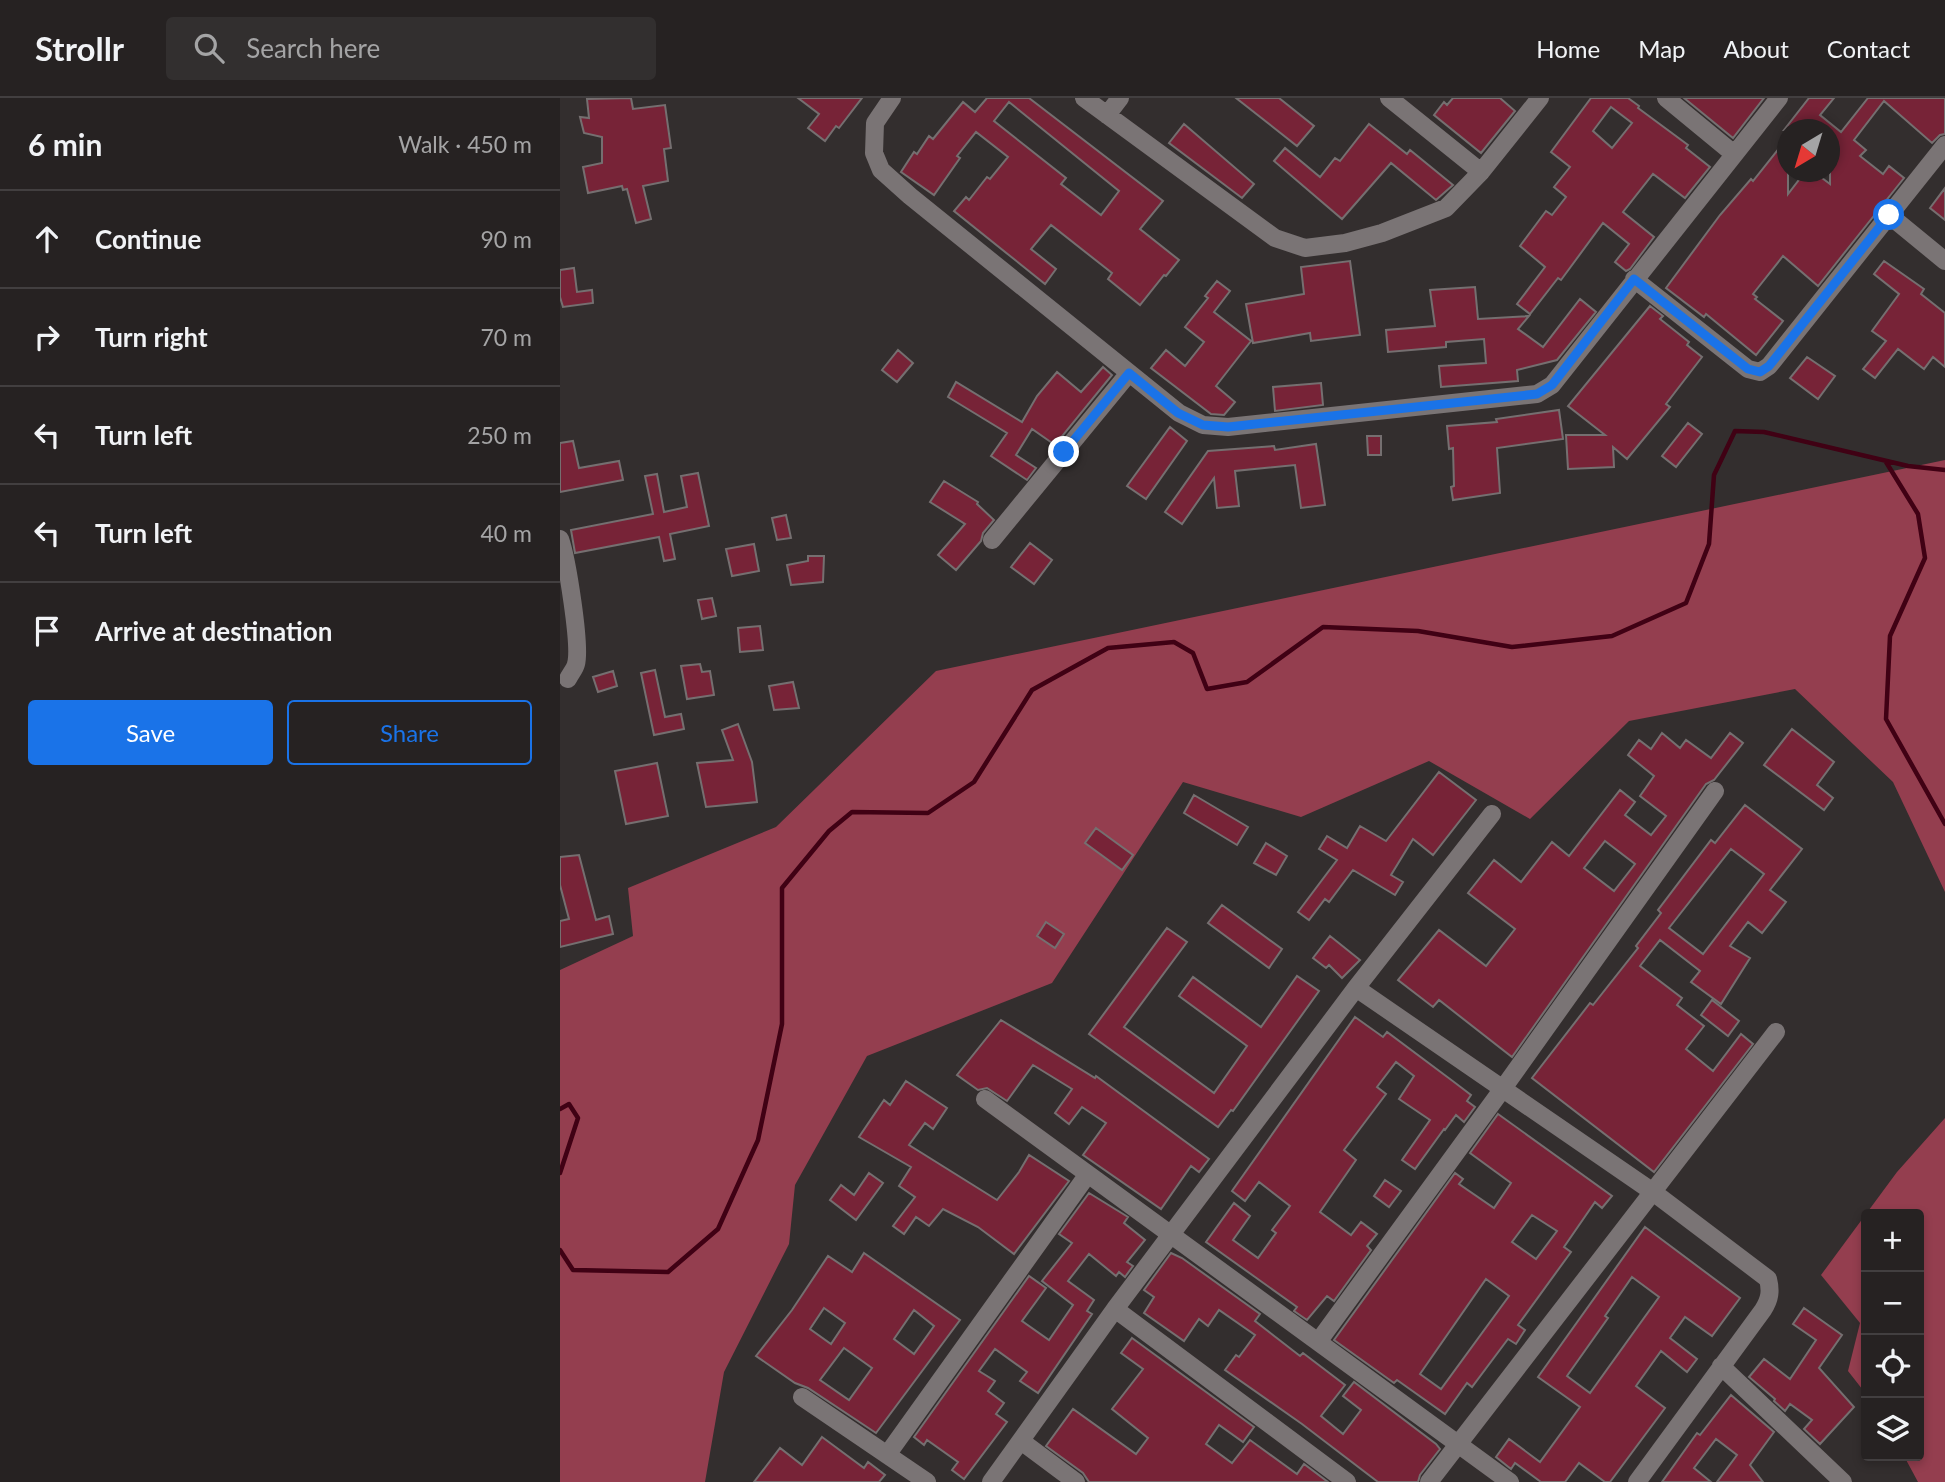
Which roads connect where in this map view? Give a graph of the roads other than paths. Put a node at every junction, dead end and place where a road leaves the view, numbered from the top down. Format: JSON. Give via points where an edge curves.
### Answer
{"nodes":[{"id":1,"x":892,"y":98,"type":"edge"},
{"id":2,"x":1084,"y":98,"type":"edge"},
{"id":3,"x":1120,"y":98,"type":"edge"},
{"id":4,"x":1389,"y":98,"type":"edge"},
{"id":5,"x":1540,"y":98,"type":"edge"},
{"id":6,"x":1666,"y":98,"type":"edge"},
{"id":7,"x":1779,"y":98,"type":"edge"},
{"id":8,"x":1107,"y":115,"type":"junction"},
{"id":9,"x":1945,"y":145,"type":"edge"},
{"id":10,"x":1734,"y":154,"type":"junction"},
{"id":11,"x":1481,"y":172,"type":"junction"},
{"id":12,"x":1889,"y":215,"type":"junction"},
{"id":13,"x":1945,"y":261,"type":"edge"},
{"id":14,"x":1634,"y":279,"type":"junction"},
{"id":15,"x":1129,"y":373,"type":"junction"},
{"id":16,"x":560,"y":539,"type":"edge"},
{"id":17,"x":992,"y":540,"type":"dead end"},
{"id":18,"x":568,"y":679,"type":"dead end"},
{"id":19,"x":1715,"y":791,"type":"dead end"},
{"id":20,"x":1492,"y":814,"type":"dead end"},
{"id":21,"x":1356,"y":988,"type":"junction"},
{"id":22,"x":1776,"y":1032,"type":"dead end"},
{"id":23,"x":1504,"y":1087,"type":"junction"},
{"id":24,"x":985,"y":1099,"type":"dead end"},
{"id":25,"x":1088,"y":1174,"type":"junction"},
{"id":26,"x":1653,"y":1192,"type":"junction"},
{"id":27,"x":1172,"y":1235,"type":"junction"},
{"id":28,"x":1115,"y":1309,"type":"junction"},
{"id":29,"x":1318,"y":1342,"type":"junction"},
{"id":30,"x":1721,"y":1366,"type":"junction"},
{"id":31,"x":802,"y":1397,"type":"dead end"},
{"id":32,"x":1021,"y":1441,"type":"junction"},
{"id":33,"x":1458,"y":1444,"type":"junction"},
{"id":34,"x":887,"y":1455,"type":"junction"},
{"id":35,"x":928,"y":1482,"type":"edge"},
{"id":36,"x":991,"y":1482,"type":"edge"},
{"id":37,"x":1076,"y":1482,"type":"edge"},
{"id":38,"x":1347,"y":1482,"type":"edge"},
{"id":39,"x":1429,"y":1482,"type":"edge"},
{"id":40,"x":1510,"y":1482,"type":"edge"},
{"id":41,"x":1637,"y":1482,"type":"edge"},
{"id":42,"x":1843,"y":1482,"type":"edge"}],
"edges":[{"from":1,"to":15,"type":"street","via":[[875,123],[874,153],[881,170]]},
{"from":2,"to":8,"type":"street"},
{"from":3,"to":8,"type":"street"},
{"from":4,"to":11,"type":"street"},
{"from":5,"to":11,"type":"street"},
{"from":6,"to":10,"type":"street"},
{"from":7,"to":10,"type":"street"},
{"from":8,"to":11,"type":"street","via":[[1275,238],[1305,248],[1345,243],[1420,220],[1446,208]]},
{"from":9,"to":12,"type":"street"},
{"from":10,"to":14,"type":"street"},
{"from":12,"to":13,"type":"street"},
{"from":12,"to":14,"type":"street","via":[[1760,372],[1748,369]]},
{"from":14,"to":15,"type":"street","via":[[1552,385],[1537,394],[1228,427],[1203,425],[1178,413]]},
{"from":15,"to":17,"type":"street"},
{"from":16,"to":18,"type":"street","via":[[575,631],[576,664]]},
{"from":19,"to":23,"type":"street"},
{"from":20,"to":21,"type":"street"},
{"from":21,"to":23,"type":"street"},
{"from":21,"to":27,"type":"street"},
{"from":22,"to":26,"type":"street"},
{"from":23,"to":26,"type":"street"},
{"from":23,"to":29,"type":"street"},
{"from":24,"to":25,"type":"street"},
{"from":25,"to":27,"type":"street"},
{"from":25,"to":34,"type":"street"},
{"from":26,"to":30,"type":"street","via":[[1768,1279],[1769,1301]]},
{"from":26,"to":33,"type":"street"},
{"from":27,"to":28,"type":"street"},
{"from":27,"to":29,"type":"street"},
{"from":28,"to":32,"type":"street"},
{"from":28,"to":38,"type":"street"},
{"from":29,"to":33,"type":"street"},
{"from":30,"to":41,"type":"street"},
{"from":30,"to":42,"type":"street"},
{"from":31,"to":34,"type":"street"},
{"from":32,"to":36,"type":"street"},
{"from":32,"to":37,"type":"street"},
{"from":33,"to":39,"type":"street"},
{"from":33,"to":40,"type":"street"},
{"from":34,"to":35,"type":"street"}]}
